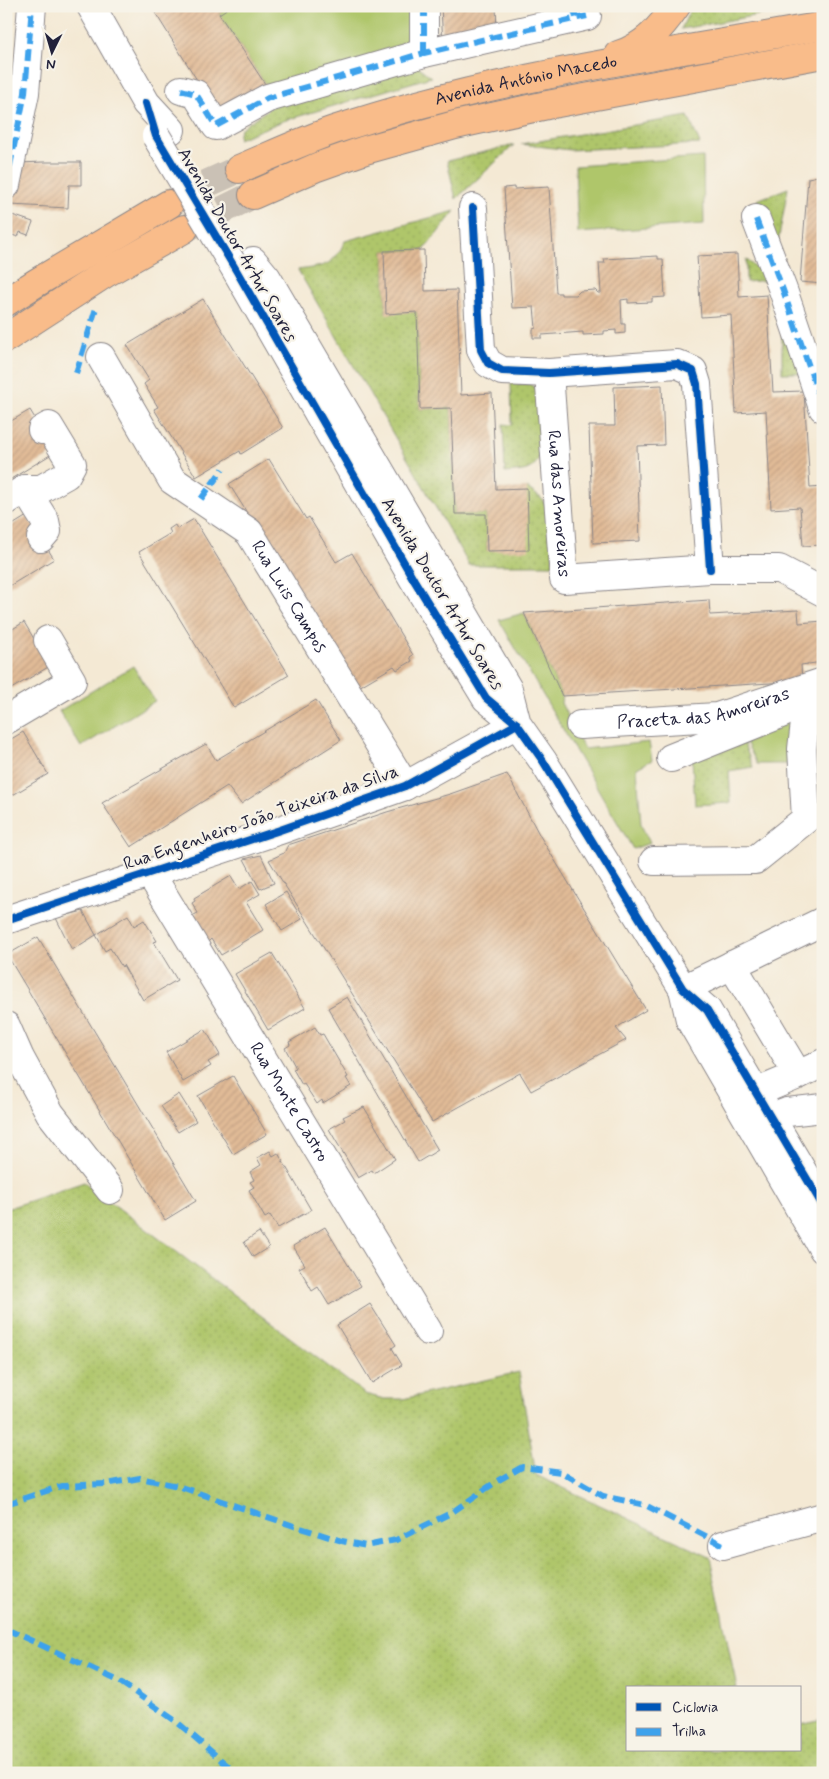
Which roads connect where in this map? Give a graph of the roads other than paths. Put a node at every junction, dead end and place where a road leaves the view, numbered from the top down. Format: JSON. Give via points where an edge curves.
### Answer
{"nodes":[{"id":1,"x":32,"y":6,"type":"edge"},
{"id":2,"x":91,"y":6,"type":"edge"},
{"id":3,"x":424,"y":6,"type":"edge"},
{"id":4,"x":676,"y":6,"type":"edge"},
{"id":5,"x":587,"y":16,"type":"dead end"},
{"id":6,"x":823,"y":26,"type":"edge"},
{"id":7,"x":424,"y":53,"type":"junction"},
{"id":8,"x":823,"y":54,"type":"edge"},
{"id":9,"x":564,"y":71,"type":"junction"},
{"id":10,"x":181,"y":90,"type":"dead end"},
{"id":11,"x":239,"y":169,"type":"tunnel mouth"},
{"id":12,"x":6,"y":185,"type":"edge"},
{"id":13,"x":253,"y":195,"type":"tunnel mouth"},
{"id":14,"x":169,"y":204,"type":"tunnel mouth"},
{"id":15,"x":472,"y":208,"type":"dead end"},
{"id":16,"x":756,"y":219,"type":"dead end"},
{"id":17,"x":184,"y":229,"type":"tunnel mouth"},
{"id":18,"x":6,"y":302,"type":"edge"},
{"id":19,"x":8,"y":338,"type":"edge"},
{"id":20,"x":101,"y":357,"type":"dead end"},
{"id":21,"x":549,"y":373,"type":"junction"},
{"id":22,"x":823,"y":408,"type":"edge"},
{"id":23,"x":42,"y":430,"type":"dead end"},
{"id":24,"x":16,"y":495,"type":"edge"},
{"id":25,"x":41,"y":538,"type":"dead end"},
{"id":26,"x":710,"y":569,"type":"junction"},
{"id":27,"x":823,"y":592,"type":"edge"},
{"id":28,"x":48,"y":640,"type":"dead end"},
{"id":29,"x":823,"y":682,"type":"edge"},
{"id":30,"x":814,"y":703,"type":"edge"},
{"id":31,"x":6,"y":720,"type":"edge"},
{"id":32,"x":517,"y":724,"type":"junction"},
{"id":33,"x":580,"y":725,"type":"dead end"},
{"id":34,"x":671,"y":758,"type":"dead end"},
{"id":35,"x":405,"y":786,"type":"junction"},
{"id":36,"x":654,"y":861,"type":"dead end"},
{"id":37,"x":150,"y":872,"type":"junction"},
{"id":38,"x":6,"y":920,"type":"edge"},
{"id":39,"x":823,"y":921,"type":"edge"},
{"id":40,"x":732,"y":965,"type":"junction"},
{"id":41,"x":683,"y":989,"type":"junction"},
{"id":42,"x":6,"y":1026,"type":"edge"},
{"id":43,"x":823,"y":1063,"type":"edge"},
{"id":44,"x":798,"y":1075,"type":"junction"},
{"id":45,"x":755,"y":1093,"type":"junction"},
{"id":46,"x":823,"y":1108,"type":"edge"},
{"id":47,"x":771,"y":1118,"type":"junction"},
{"id":48,"x":110,"y":1190,"type":"dead end"},
{"id":49,"x":823,"y":1206,"type":"edge"},
{"id":50,"x":823,"y":1249,"type":"edge"},
{"id":51,"x":428,"y":1331,"type":"dead end"},
{"id":52,"x":822,"y":1523,"type":"edge"},
{"id":53,"x":723,"y":1545,"type":"dead end"}],
"edges":[{"from":1,"to":12,"type":"street","via":[[25,93]]},
{"from":2,"to":32,"type":"street","name":"Avenida Doutor Artur Soares","via":[[244,266],[267,278],[508,689]]},
{"from":3,"to":7,"type":"street"},
{"from":4,"to":9,"type":"highway","via":[[647,40],[624,52]]},
{"from":5,"to":7,"type":"street"},
{"from":6,"to":9,"type":"highway","name":"Avenida António Macedo"},
{"from":7,"to":10,"type":"street","via":[[268,98],[216,126],[196,94]]},
{"from":8,"to":13,"type":"highway","name":"Avenida António Macedo","via":[[455,125],[316,166]]},
{"from":9,"to":11,"type":"highway","name":"Avenida António Macedo","via":[[334,130]]},
{"from":14,"to":18,"type":"highway"},
{"from":15,"to":21,"type":"street","via":[[481,350],[488,363],[502,371]]},
{"from":16,"to":22,"type":"street"},
{"from":17,"to":19,"type":"highway","via":[[106,273]]},
{"from":20,"to":35,"type":"street","name":"Rua Luis Campos","via":[[172,480],[249,532]]},
{"from":21,"to":26,"type":"street","via":[[677,364],[693,371],[697,384]]},
{"from":21,"to":26,"type":"street","name":"Rua das Amoreiras","via":[[564,579]]},
{"from":23,"to":24,"type":"street","via":[[49,426],[72,464],[66,475],[41,489]]},
{"from":24,"to":25,"type":"street","via":[[46,521],[47,531]]},
{"from":26,"to":27,"type":"street","name":"Rua das Amoreiras","via":[[780,569]]},
{"from":28,"to":31,"type":"street","via":[[72,681]]},
{"from":29,"to":33,"type":"street","name":"Praceta das Amoreiras","via":[[716,717]]},
{"from":30,"to":34,"type":"street","via":[[794,708]]},
{"from":30,"to":36,"type":"street","name":"Praceta das Amoreiras","via":[[802,749],[806,819],[755,860]]},
{"from":32,"to":35,"type":"street","name":"Rua Engenheiro João Teixeira da Silva"},
{"from":32,"to":41,"type":"street","name":"Avenida Doutor Artur Soares","via":[[543,760]]},
{"from":35,"to":37,"type":"street","name":"Rua Engenheiro João Teixeira da Silva"},
{"from":37,"to":38,"type":"street","name":"Rua Engenheiro João Teixeira da Silva"},
{"from":37,"to":51,"type":"street","name":"Rua Monte Castro"},
{"from":39,"to":40,"type":"street"},
{"from":40,"to":41,"type":"street"},
{"from":40,"to":44,"type":"street"},
{"from":41,"to":45,"type":"street","name":"Avenida Doutor Artur Soares","via":[[708,1010]]},
{"from":41,"to":50,"type":"street","name":"Avenida Doutor Artur Soares","via":[[690,1020]]},
{"from":42,"to":48,"type":"street","via":[[50,1113]]},
{"from":43,"to":44,"type":"street"},
{"from":44,"to":45,"type":"street"},
{"from":45,"to":47,"type":"street","name":"Avenida Doutor Artur Soares"},
{"from":46,"to":47,"type":"street","via":[[786,1112]]},
{"from":47,"to":49,"type":"street","name":"Avenida Doutor Artur Soares"},
{"from":52,"to":53,"type":"street"}]}
